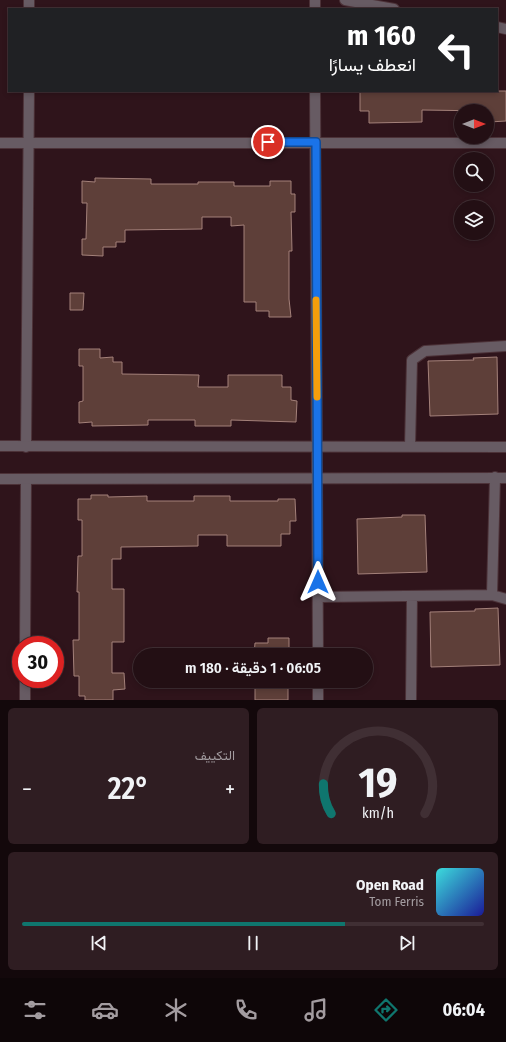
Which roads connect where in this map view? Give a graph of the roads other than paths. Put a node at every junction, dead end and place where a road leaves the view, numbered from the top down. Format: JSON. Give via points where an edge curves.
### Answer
{"nodes":[{"id":1,"x":345,"y":0,"type":"edge"},
{"id":2,"x":389,"y":8,"type":"edge"},
{"id":3,"x":29,"y":92,"type":"edge"},
{"id":4,"x":315,"y":92,"type":"edge"},
{"id":5,"x":316,"y":142,"type":"junction"},
{"id":6,"x":0,"y":143,"type":"edge"},
{"id":7,"x":29,"y":143,"type":"junction"},
{"id":8,"x":506,"y":143,"type":"edge"},
{"id":9,"x":506,"y":346,"type":"edge"},
{"id":10,"x":0,"y":446,"type":"edge"},
{"id":11,"x":26,"y":446,"type":"junction"},
{"id":12,"x":317,"y":446,"type":"junction"},
{"id":13,"x":410,"y":446,"type":"junction"},
{"id":14,"x":506,"y":447,"type":"edge"},
{"id":15,"x":495,"y":477,"type":"junction"},
{"id":16,"x":317,"y":478,"type":"junction"},
{"id":17,"x":506,"y":478,"type":"edge"},
{"id":18,"x":0,"y":479,"type":"edge"},
{"id":19,"x":26,"y":479,"type":"junction"},
{"id":20,"x":492,"y":595,"type":"junction"},
{"id":21,"x":412,"y":596,"type":"junction"},
{"id":22,"x":318,"y":597,"type":"junction"},
{"id":23,"x":506,"y":599,"type":"edge"},
{"id":24,"x":25,"y":636,"type":"edge"},
{"id":25,"x":318,"y":648,"type":"edge"},
{"id":26,"x":25,"y":688,"type":"edge"},
{"id":27,"x":318,"y":688,"type":"edge"},
{"id":28,"x":25,"y":700,"type":"edge"},
{"id":29,"x":318,"y":700,"type":"edge"},
{"id":30,"x":411,"y":700,"type":"edge"}],
"edges":[{"from":1,"to":2,"type":"street"},
{"from":3,"to":7,"type":"street"},
{"from":4,"to":5,"type":"street"},
{"from":5,"to":7,"type":"street"},
{"from":5,"to":8,"type":"street"},
{"from":5,"to":12,"type":"street"},
{"from":6,"to":7,"type":"street"},
{"from":7,"to":11,"type":"street"},
{"from":9,"to":13,"type":"street","via":[[425,351],[412,360]]},
{"from":10,"to":11,"type":"street"},
{"from":11,"to":12,"type":"street"},
{"from":12,"to":13,"type":"street"},
{"from":12,"to":16,"type":"street"},
{"from":13,"to":14,"type":"street"},
{"from":15,"to":16,"type":"street"},
{"from":15,"to":17,"type":"street"},
{"from":15,"to":20,"type":"street"},
{"from":16,"to":19,"type":"street"},
{"from":16,"to":22,"type":"street"},
{"from":18,"to":19,"type":"street"},
{"from":19,"to":24,"type":"street"},
{"from":20,"to":21,"type":"street"},
{"from":20,"to":23,"type":"street"},
{"from":21,"to":22,"type":"street"},
{"from":21,"to":30,"type":"street"},
{"from":22,"to":25,"type":"street"},
{"from":26,"to":28,"type":"street"},
{"from":27,"to":29,"type":"street"}]}
